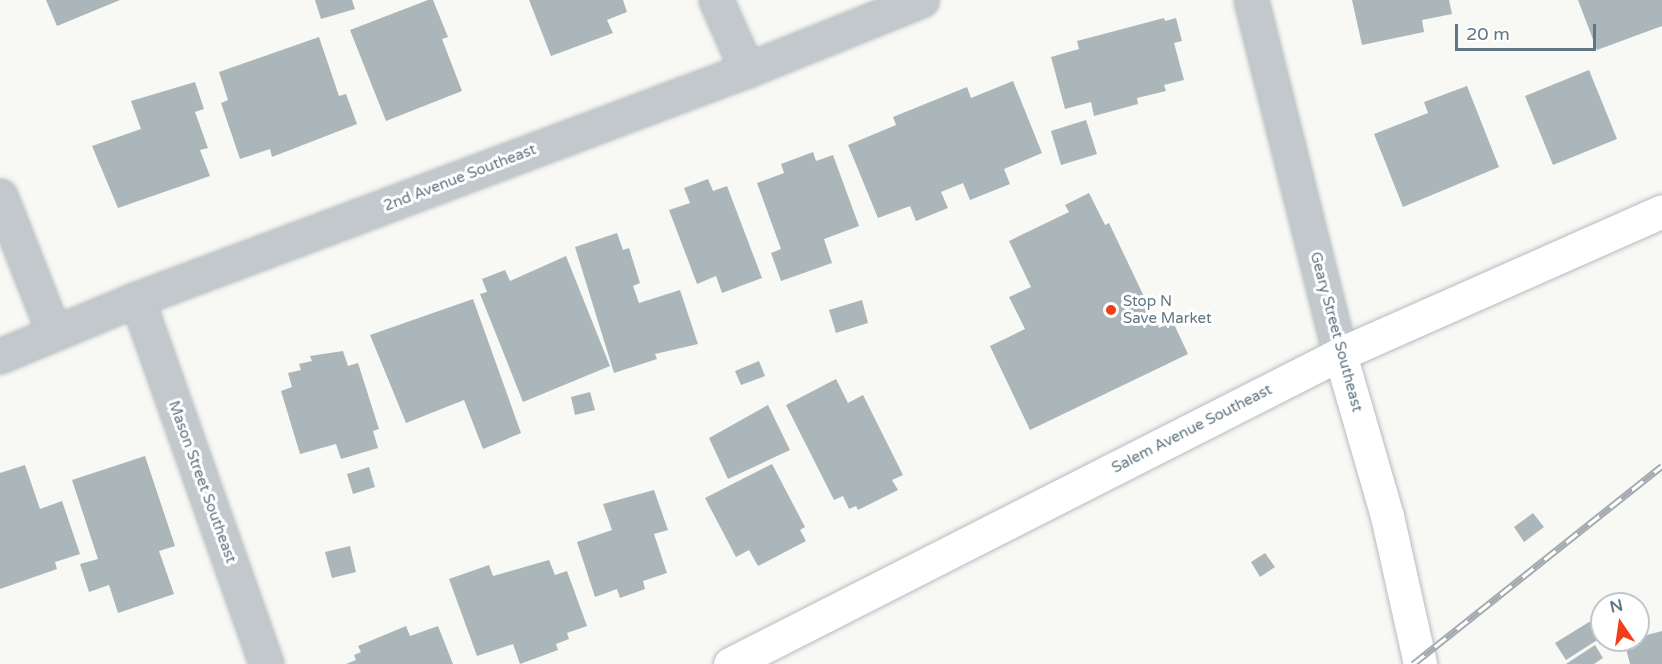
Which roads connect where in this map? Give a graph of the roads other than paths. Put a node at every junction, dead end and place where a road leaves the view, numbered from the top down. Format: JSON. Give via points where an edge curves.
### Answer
{"nodes":[{"id":1,"x":716,"y":0,"type":"edge"},
{"id":2,"x":921,"y":0,"type":"edge"},
{"id":3,"x":1251,"y":0,"type":"edge"},
{"id":4,"x":747,"y":70,"type":"junction"},
{"id":5,"x":0,"y":196,"type":"edge"},
{"id":6,"x":1662,"y":211,"type":"edge"},
{"id":7,"x":137,"y":299,"type":"junction"},
{"id":8,"x":54,"y":333,"type":"junction"},
{"id":9,"x":1340,"y":354,"type":"junction"},
{"id":10,"x":0,"y":356,"type":"edge"},
{"id":11,"x":266,"y":664,"type":"edge"},
{"id":12,"x":730,"y":664,"type":"edge"},
{"id":13,"x":1420,"y":664,"type":"edge"}],
"edges":[{"from":1,"to":4,"type":"street"},
{"from":2,"to":4,"type":"street","name":"2nd Avenue Southeast"},
{"from":3,"to":9,"type":"street","name":"Geary Street Southeast"},
{"from":4,"to":7,"type":"street","name":"2nd Avenue Southeast"},
{"from":5,"to":8,"type":"street"},
{"from":6,"to":9,"type":"main road","name":"Salem Avenue Southeast"},
{"from":7,"to":8,"type":"street","name":"2nd Avenue Southeast"},
{"from":7,"to":11,"type":"street","name":"Mason Street Southeast"},
{"from":8,"to":10,"type":"street","name":"2nd Avenue Southeast"},
{"from":9,"to":12,"type":"main road","name":"Salem Avenue Southeast"},
{"from":9,"to":13,"type":"main road","name":"Geary Street Southeast","via":[[1387,516]]}]}
